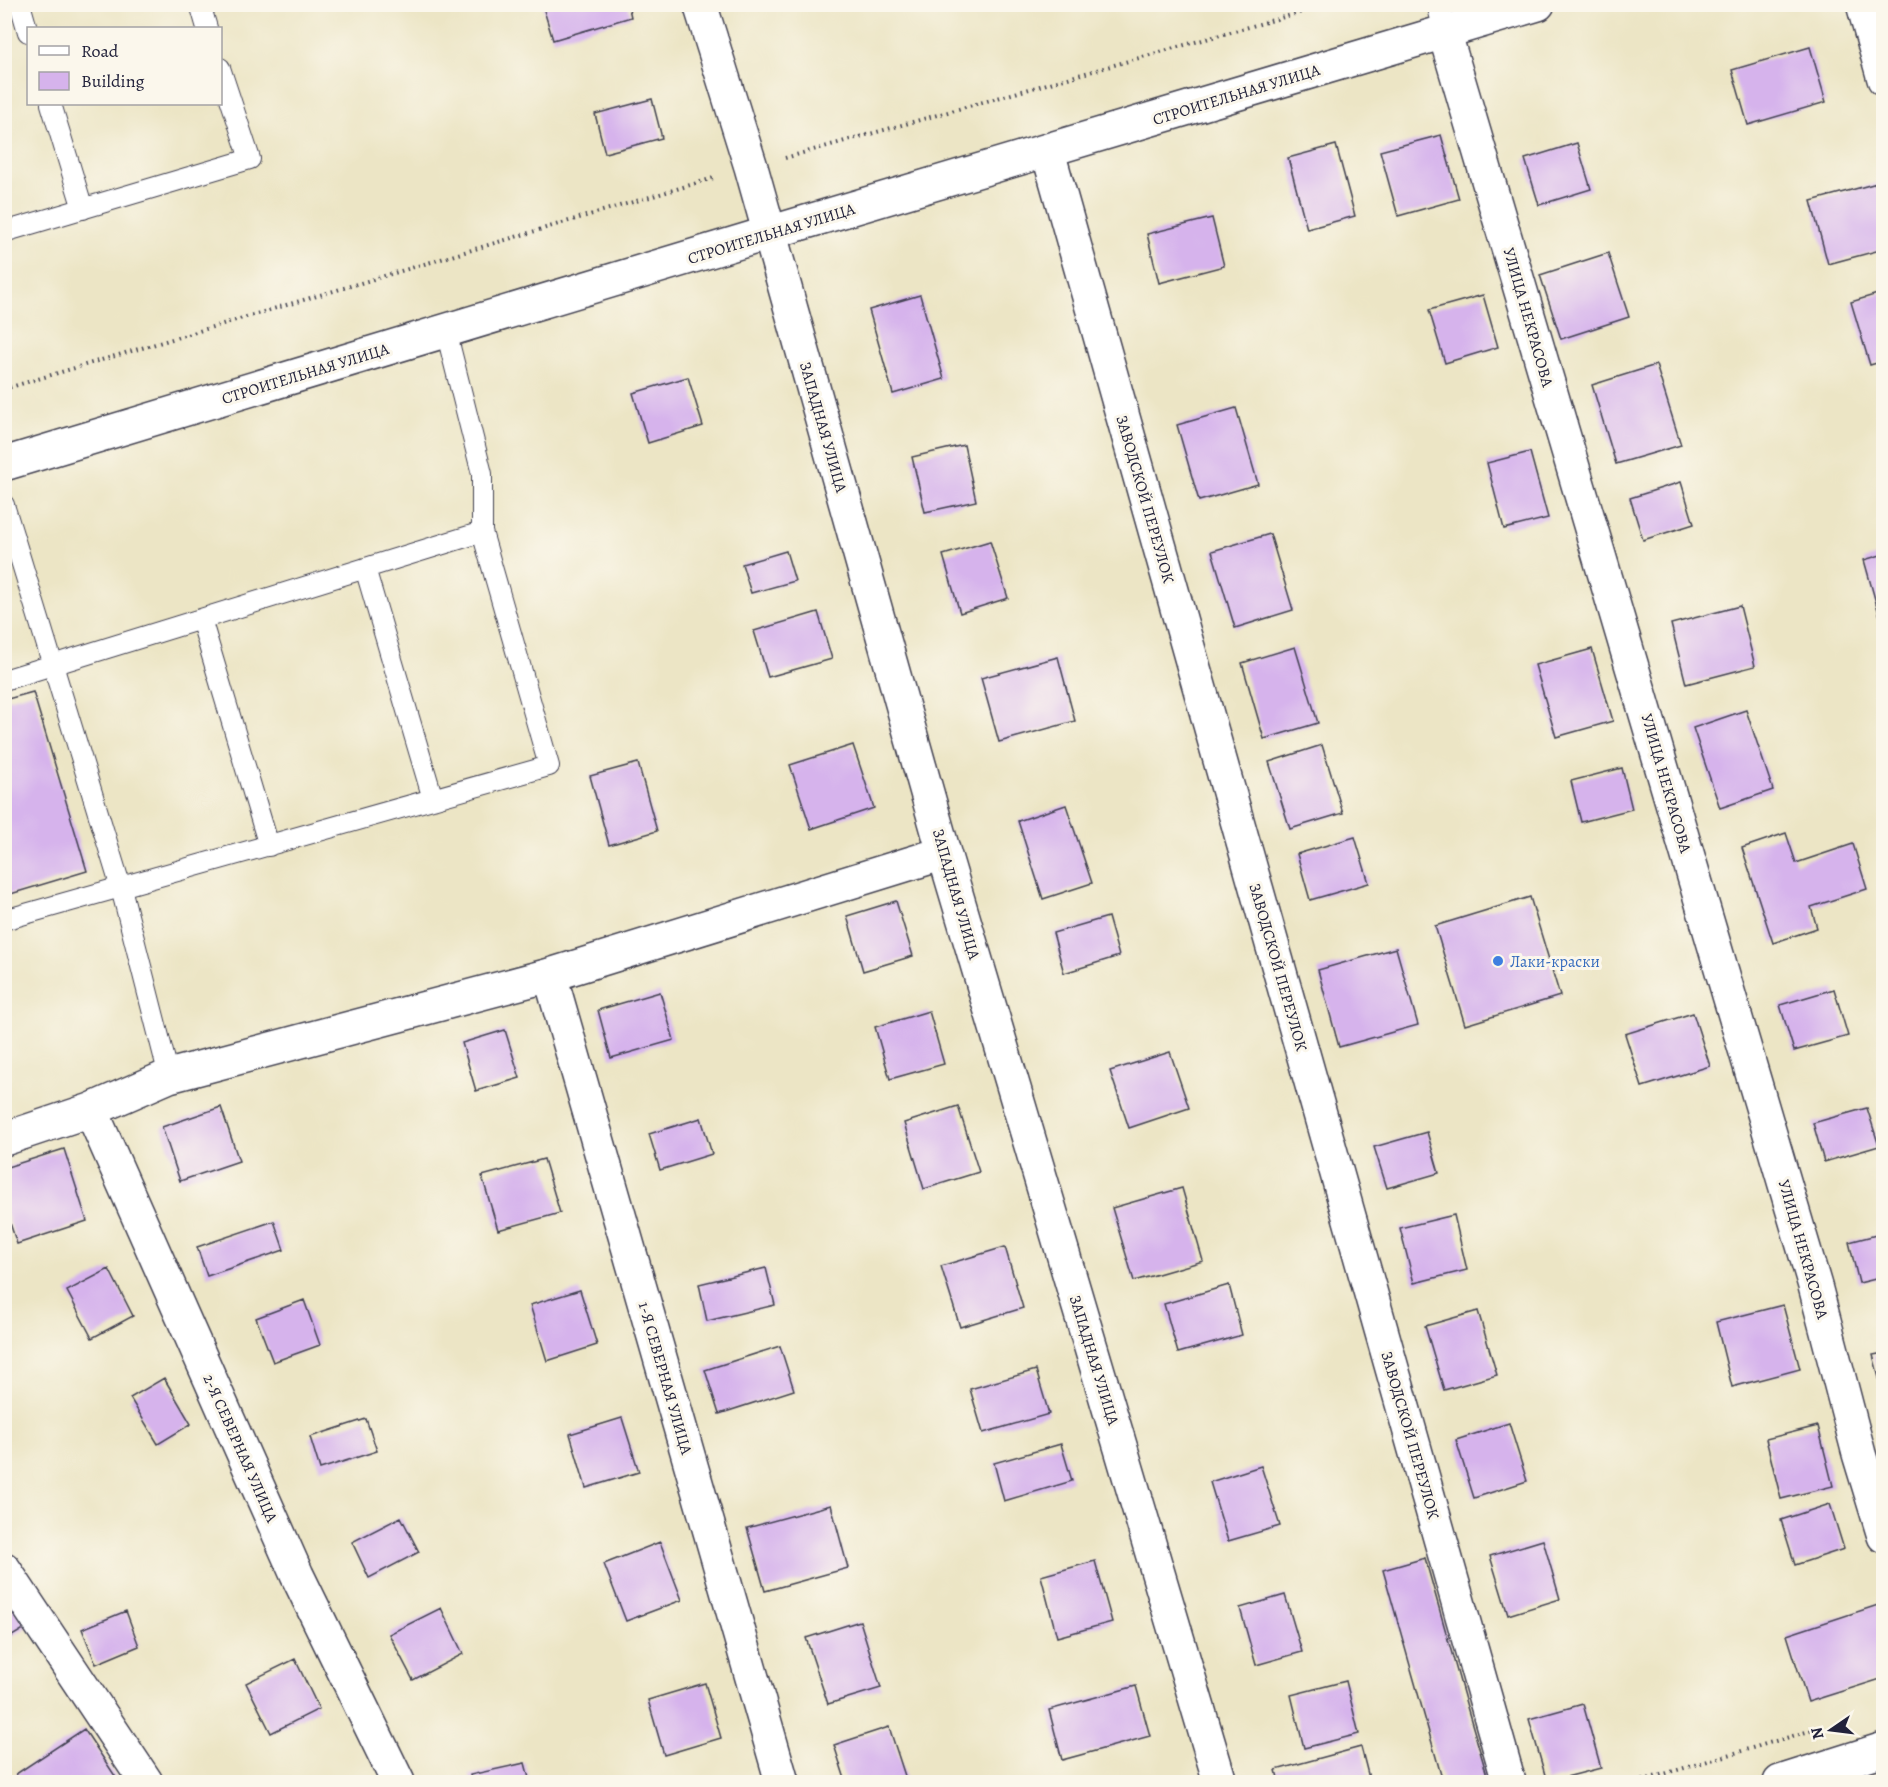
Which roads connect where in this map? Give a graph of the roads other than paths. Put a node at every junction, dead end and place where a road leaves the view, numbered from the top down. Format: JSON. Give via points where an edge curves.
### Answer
{"nodes":[{"id":1,"x":20,"y":4,"type":"edge"},
{"id":2,"x":200,"y":4,"type":"edge"},
{"id":3,"x":700,"y":4,"type":"edge"},
{"id":4,"x":1538,"y":4,"type":"edge"},
{"id":5,"x":1863,"y":4,"type":"edge"},
{"id":6,"x":1441,"y":18,"type":"edge"},
{"id":7,"x":207,"y":27,"type":"edge"},
{"id":8,"x":27,"y":28,"type":"edge"},
{"id":9,"x":222,"y":74,"type":"edge"},
{"id":10,"x":1884,"y":79,"type":"edge"},
{"id":11,"x":51,"y":105,"type":"edge"},
{"id":12,"x":1048,"y":152,"type":"junction"},
{"id":13,"x":83,"y":209,"type":"junction"},
{"id":14,"x":4,"y":232,"type":"edge"},
{"id":15,"x":769,"y":233,"type":"junction"},
{"id":16,"x":446,"y":331,"type":"junction"},
{"id":17,"x":4,"y":464,"type":"edge"},
{"id":18,"x":4,"y":505,"type":"edge"},
{"id":19,"x":482,"y":532,"type":"junction"},
{"id":20,"x":365,"y":568,"type":"junction"},
{"id":21,"x":201,"y":619,"type":"junction"},
{"id":22,"x":54,"y":664,"type":"junction"},
{"id":23,"x":4,"y":680,"type":"edge"},
{"id":24,"x":433,"y":799,"type":"junction"},
{"id":25,"x":268,"y":846,"type":"junction"},
{"id":26,"x":944,"y":853,"type":"junction"},
{"id":27,"x":121,"y":888,"type":"junction"},
{"id":28,"x":4,"y":921,"type":"edge"},
{"id":29,"x":550,"y":975,"type":"junction"},
{"id":30,"x":169,"y":1076,"type":"junction"},
{"id":31,"x":91,"y":1110,"type":"junction"},
{"id":32,"x":4,"y":1139,"type":"edge"},
{"id":33,"x":1884,"y":1536,"type":"edge"},
{"id":34,"x":4,"y":1569,"type":"edge"},
{"id":35,"x":1884,"y":1749,"type":"edge"},
{"id":36,"x":146,"y":1782,"type":"edge"},
{"id":37,"x":398,"y":1782,"type":"edge"},
{"id":38,"x":782,"y":1782,"type":"edge"},
{"id":39,"x":1220,"y":1782,"type":"edge"},
{"id":40,"x":1509,"y":1782,"type":"edge"},
{"id":41,"x":1780,"y":1782,"type":"edge"}],
"edges":[{"from":1,"to":8,"type":"lane"},
{"from":2,"to":7,"type":"lane"},
{"from":3,"to":15,"type":"street","name":"ЗАПАДНАЯ УЛИЦА"},
{"from":4,"to":6,"type":"street","name":"СТРОИТЕЛЬНАЯ УЛИЦА"},
{"from":5,"to":10,"type":"street"},
{"from":6,"to":12,"type":"street","name":"СТРОИТЕЛЬНАЯ УЛИЦА"},
{"from":6,"to":33,"type":"street","name":"УЛИЦА НЕКРАСОВА","via":[[1815,1286]]},
{"from":9,"to":13,"type":"lane","via":[[250,159]]},
{"from":11,"to":13,"type":"lane"},
{"from":12,"to":15,"type":"street","name":"СТРОИТЕЛЬНАЯ УЛИЦА"},
{"from":12,"to":40,"type":"street","name":"ЗАВОДСКОЙ ПЕРЕУЛОК"},
{"from":13,"to":14,"type":"lane"},
{"from":15,"to":16,"type":"street","name":"СТРОИТЕЛЬНАЯ УЛИЦА"},
{"from":15,"to":26,"type":"street","name":"ЗАПАДНАЯ УЛИЦА"},
{"from":16,"to":17,"type":"street","name":"СТРОИТЕЛЬНАЯ УЛИЦА"},
{"from":16,"to":19,"type":"lane","via":[[483,474]]},
{"from":18,"to":22,"type":"lane"},
{"from":19,"to":20,"type":"lane"},
{"from":19,"to":24,"type":"lane","via":[[549,766]]},
{"from":20,"to":21,"type":"lane"},
{"from":20,"to":24,"type":"lane"},
{"from":21,"to":22,"type":"lane"},
{"from":21,"to":25,"type":"lane"},
{"from":22,"to":23,"type":"lane"},
{"from":22,"to":27,"type":"lane"},
{"from":24,"to":25,"type":"lane"},
{"from":25,"to":27,"type":"lane"},
{"from":26,"to":29,"type":"street"},
{"from":26,"to":39,"type":"street","name":"ЗАПАДНАЯ УЛИЦА"},
{"from":27,"to":28,"type":"lane"},
{"from":27,"to":30,"type":"lane"},
{"from":29,"to":30,"type":"street"},
{"from":29,"to":38,"type":"street","name":"1-Я СЕВЕРНАЯ УЛИЦА"},
{"from":30,"to":31,"type":"street"},
{"from":31,"to":32,"type":"street"},
{"from":31,"to":37,"type":"street","name":"2-Я СЕВЕРНАЯ УЛИЦА","via":[[297,1575]]},
{"from":34,"to":36,"type":"street"},
{"from":35,"to":41,"type":"street"}]}
